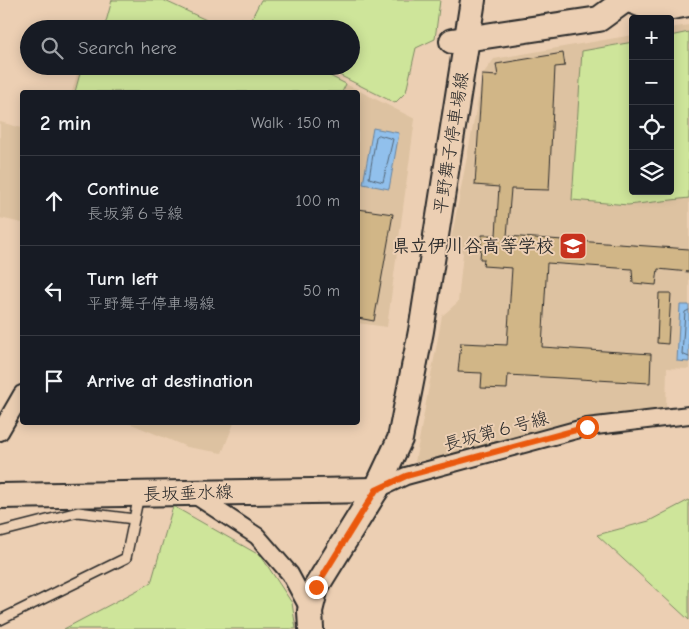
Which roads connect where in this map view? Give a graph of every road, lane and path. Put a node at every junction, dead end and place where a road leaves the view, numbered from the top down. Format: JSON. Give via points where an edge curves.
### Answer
{"nodes":[{"id":1,"x":457,"y":0,"type":"edge"},
{"id":2,"x":473,"y":0,"type":"edge"},
{"id":3,"x":625,"y":0,"type":"edge"},
{"id":4,"x":629,"y":0,"type":"edge"},
{"id":5,"x":689,"y":4,"type":"edge"},
{"id":6,"x":459,"y":40,"type":"junction"},
{"id":7,"x":20,"y":397,"type":"edge"},
{"id":8,"x":689,"y":415,"type":"edge"},
{"id":9,"x":0,"y":432,"type":"edge"},
{"id":10,"x":376,"y":490,"type":"junction"},
{"id":11,"x":189,"y":492,"type":"junction"},
{"id":12,"x":139,"y":495,"type":"junction"},
{"id":13,"x":0,"y":496,"type":"edge"},
{"id":14,"x":134,"y":519,"type":"junction"},
{"id":15,"x":0,"y":532,"type":"edge"},
{"id":16,"x":0,"y":620,"type":"edge"},
{"id":17,"x":311,"y":620,"type":"edge"}],
"edges":[{"from":1,"to":6,"type":"main road","name":"平野舞子停車場線"},
{"from":2,"to":6,"type":"main road","name":"平野舞子停車場線"},
{"from":3,"to":6,"type":"main road","via":[[599,19]]},
{"from":4,"to":5,"type":"main road","via":[[656,10]]},
{"from":6,"to":10,"type":"main road","name":"平野舞子停車場線","via":[[421,331],[400,439]]},
{"from":7,"to":9,"type":"street"},
{"from":8,"to":10,"type":"street","name":"長坂第６号線","via":[[587,427],[406,476]]},
{"from":10,"to":11,"type":"main road","name":"長坂垂水線"},
{"from":10,"to":17,"type":"main road","name":"平野舞子停車場線","via":[[316,587]]},
{"from":11,"to":12,"type":"main road","name":"長坂垂水線"},
{"from":11,"to":17,"type":"street","via":[[257,536],[290,574]]},
{"from":12,"to":13,"type":"main road","name":"長坂垂水線"},
{"from":12,"to":14,"type":"lane"},
{"from":14,"to":15,"type":"lane","via":[[78,512]]},
{"from":14,"to":16,"type":"lane","via":[[126,558]]}]}
